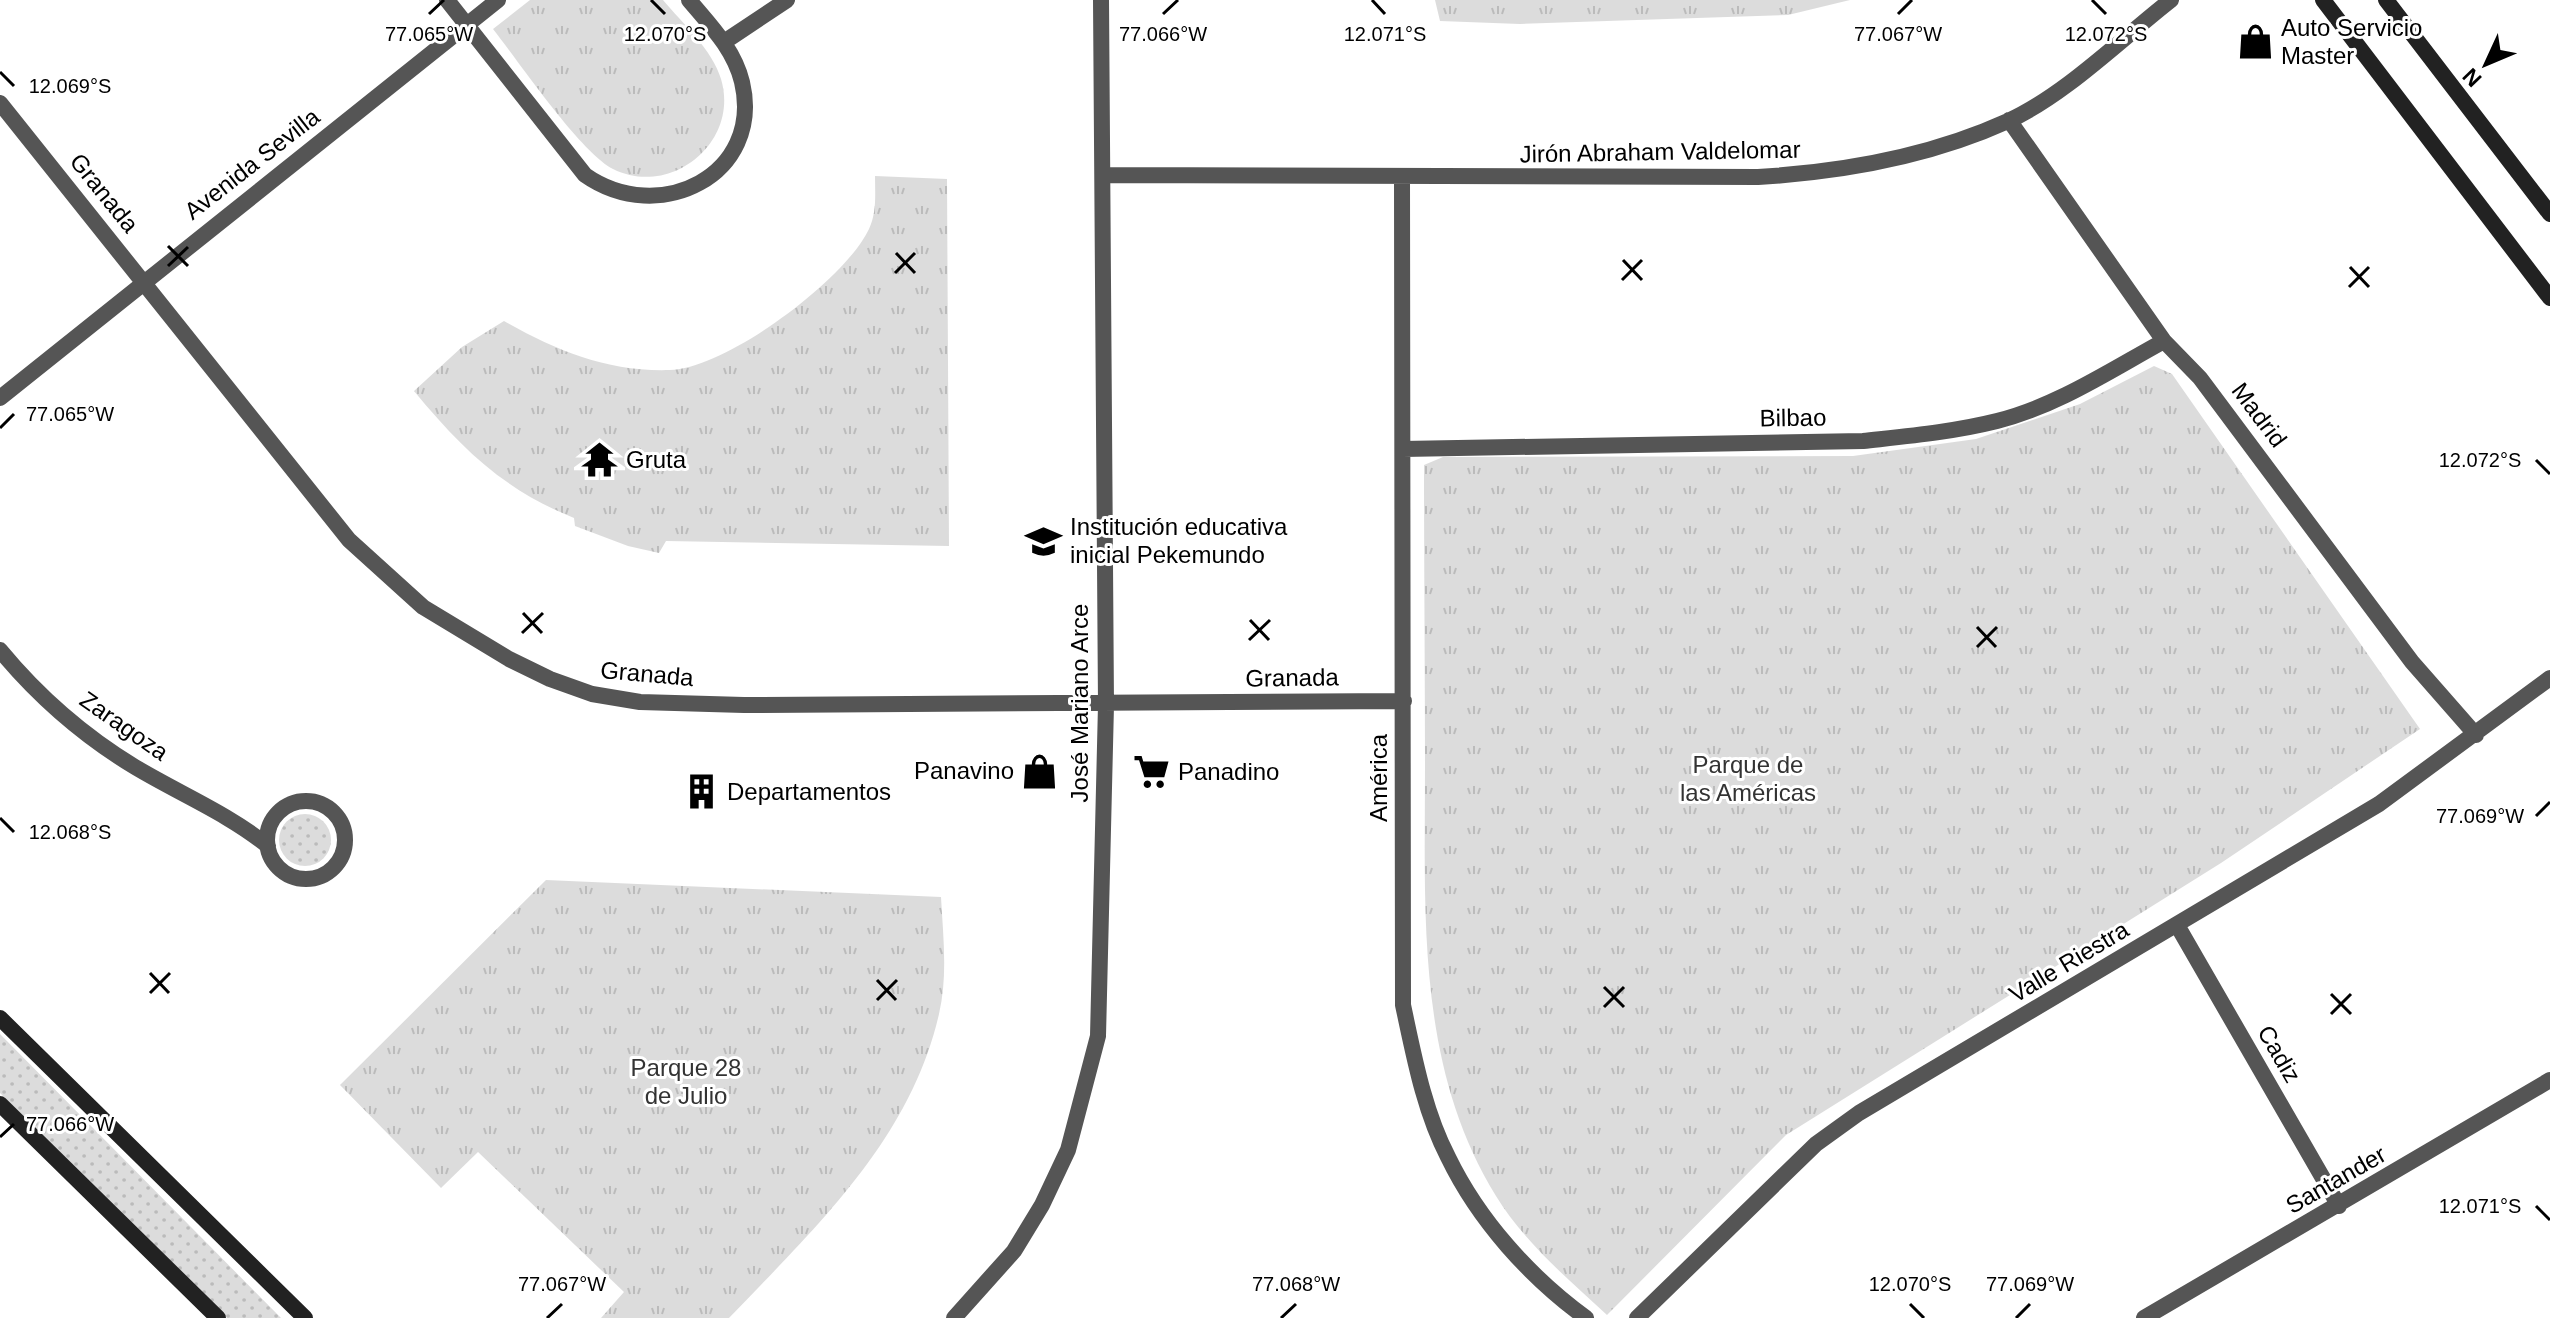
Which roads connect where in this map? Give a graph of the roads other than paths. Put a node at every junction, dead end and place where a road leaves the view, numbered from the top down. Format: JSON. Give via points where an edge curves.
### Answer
{"nodes":[{"id":1,"x":447,"y":0,"type":"edge"},
{"id":2,"x":498,"y":0,"type":"edge"},
{"id":3,"x":689,"y":0,"type":"edge"},
{"id":4,"x":787,"y":0,"type":"edge"},
{"id":5,"x":1101,"y":0,"type":"edge"},
{"id":6,"x":2171,"y":0,"type":"edge"},
{"id":7,"x":2323,"y":0,"type":"edge"},
{"id":8,"x":2386,"y":0,"type":"edge"},
{"id":9,"x":467,"y":26,"type":"junction"},
{"id":10,"x":724,"y":42,"type":"junction"},
{"id":11,"x":0,"y":103,"type":"edge"},
{"id":12,"x":2009,"y":120,"type":"junction"},
{"id":13,"x":1103,"y":175,"type":"junction"},
{"id":14,"x":1402,"y":178,"type":"junction"},
{"id":15,"x":2550,"y":214,"type":"edge"},
{"id":16,"x":143,"y":280,"type":"junction"},
{"id":17,"x":2550,"y":298,"type":"edge"},
{"id":18,"x":2164,"y":341,"type":"junction"},
{"id":19,"x":0,"y":398,"type":"edge"},
{"id":20,"x":1403,"y":449,"type":"junction"},
{"id":21,"x":0,"y":650,"type":"edge"},
{"id":22,"x":2550,"y":678,"type":"edge"},
{"id":23,"x":1404,"y":701,"type":"junction"},
{"id":24,"x":1106,"y":705,"type":"junction"},
{"id":25,"x":2476,"y":735,"type":"junction"},
{"id":26,"x":273,"y":818,"type":"junction"},
{"id":27,"x":235,"y":820,"type":"junction"},
{"id":28,"x":268,"y":846,"type":"junction"},
{"id":29,"x":2177,"y":925,"type":"junction"},
{"id":30,"x":0,"y":1018,"type":"edge"},
{"id":31,"x":2550,"y":1080,"type":"edge"},
{"id":32,"x":0,"y":1104,"type":"edge"},
{"id":33,"x":2339,"y":1206,"type":"junction"},
{"id":34,"x":218,"y":1318,"type":"edge"},
{"id":35,"x":305,"y":1318,"type":"edge"},
{"id":36,"x":954,"y":1318,"type":"edge"},
{"id":37,"x":1586,"y":1318,"type":"edge"},
{"id":38,"x":1637,"y":1318,"type":"edge"},
{"id":39,"x":2144,"y":1318,"type":"edge"}],
"edges":[{"from":1,"to":9,"type":"street"},
{"from":2,"to":9,"type":"street","name":"Avenida Sevilla"},
{"from":3,"to":10,"type":"street"},
{"from":4,"to":10,"type":"street"},
{"from":5,"to":13,"type":"street","name":"José Mariano Arce"},
{"from":6,"to":12,"type":"street","name":"Jirón Abraham Valdelomar","via":[[2051,94]]},
{"from":7,"to":17,"type":"main road"},
{"from":8,"to":15,"type":"main road"},
{"from":9,"to":10,"type":"street","via":[[585,175],[614,192],[645,198],[676,194],[703,181],[734,146],[744,100],[739,70]]},
{"from":9,"to":16,"type":"street","name":"Avenida Sevilla"},
{"from":11,"to":16,"type":"street","name":"Granada"},
{"from":12,"to":14,"type":"street","name":"Jirón Abraham Valdelomar","via":[[1946,143],[1824,173]]},
{"from":12,"to":18,"type":"street","name":"Madrid"},
{"from":13,"to":14,"type":"street","name":"Jirón Abraham Valdelomar"},
{"from":13,"to":24,"type":"street","name":"José Mariano Arce"},
{"from":14,"to":20,"type":"street","name":"América"},
{"from":16,"to":19,"type":"street","name":"Avenida Sevilla"},
{"from":16,"to":24,"type":"street","name":"Granada","via":[[359,550],[423,607],[550,679],[592,694],[640,702]]},
{"from":18,"to":20,"type":"street","name":"Bilbao","via":[[2057,398],[2000,420],[1927,434],[1863,441]]},
{"from":18,"to":25,"type":"street","name":"Madrid","via":[[2200,378],[2412,662]]},
{"from":20,"to":23,"type":"street","name":"América"},
{"from":21,"to":27,"type":"street","name":"Zaragoza","via":[[86,734],[135,767]]},
{"from":22,"to":25,"type":"street","name":"Valle Riestra"},
{"from":23,"to":24,"type":"street","name":"Granada"},
{"from":23,"to":37,"type":"street","name":"América","via":[[1403,1005],[1430,1113],[1448,1158],[1509,1247],[1548,1290]]},
{"from":24,"to":36,"type":"street","name":"José Mariano Arce","via":[[1101,997],[1085,1093],[1068,1150],[1042,1205],[1014,1251]]},
{"from":25,"to":29,"type":"street","name":"Valle Riestra","via":[[2379,804]]},
{"from":26,"to":27,"type":"street"},
{"from":26,"to":28,"type":"street"},
{"from":26,"to":28,"type":"street","via":[[293,803],[318,803],[338,818],[345,842],[336,865],[314,878],[289,874]]},
{"from":27,"to":28,"type":"street","name":"Zaragoza"},
{"from":29,"to":33,"type":"street","name":"Cadiz"},
{"from":29,"to":38,"type":"street","name":"Valle Riestra","via":[[1859,1113],[1816,1144]]},
{"from":30,"to":35,"type":"main road"},
{"from":31,"to":33,"type":"street","name":"Santander"},
{"from":32,"to":34,"type":"main road"},
{"from":33,"to":39,"type":"street","name":"Santander"}]}
